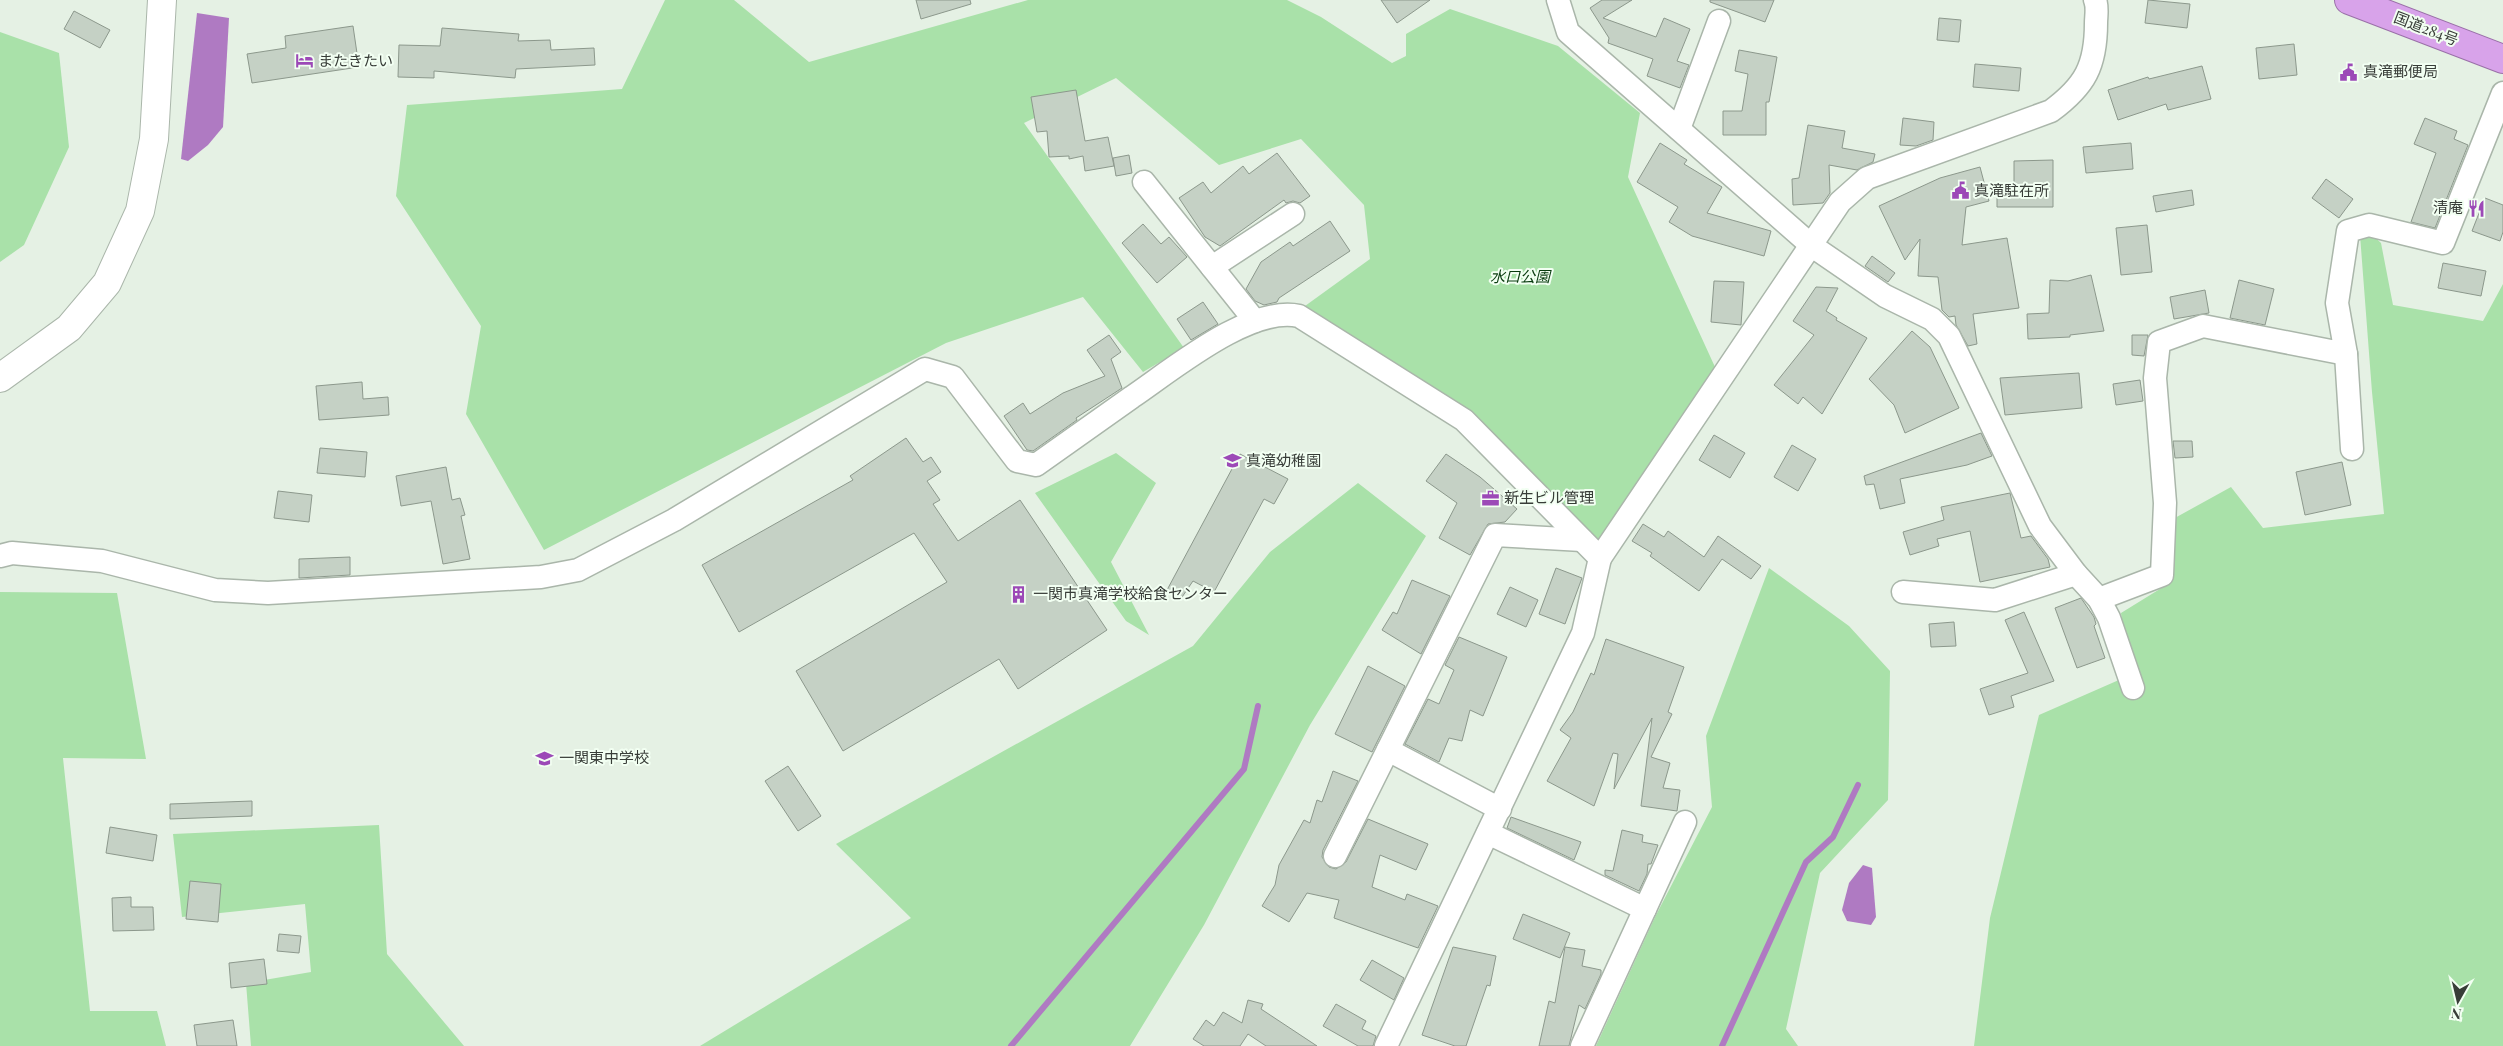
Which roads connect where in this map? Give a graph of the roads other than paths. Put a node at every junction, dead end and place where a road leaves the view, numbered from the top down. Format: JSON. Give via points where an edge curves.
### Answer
{"nodes":[{"id":1,"x":162,"y":0,"type":"edge"},
{"id":2,"x":1558,"y":0,"type":"edge"},
{"id":3,"x":2095,"y":0,"type":"edge"},
{"id":4,"x":2349,"y":0,"type":"edge"},
{"id":5,"x":1718,"y":22,"type":"dead end"},
{"id":6,"x":2503,"y":59,"type":"edge"},
{"id":7,"x":2503,"y":93,"type":"edge"},
{"id":8,"x":1679,"y":129,"type":"junction"},
{"id":9,"x":1144,"y":182,"type":"dead end"},
{"id":10,"x":1294,"y":214,"type":"dead end"},
{"id":11,"x":1812,"y":246,"type":"junction"},
{"id":12,"x":1212,"y":267,"type":"junction"},
{"id":13,"x":1255,"y":321,"type":"junction"},
{"id":14,"x":2346,"y":354,"type":"junction"},
{"id":15,"x":0,"y":378,"type":"edge"},
{"id":16,"x":2352,"y":449,"type":"dead end"},
{"id":17,"x":1582,"y":540,"type":"junction"},
{"id":18,"x":0,"y":556,"type":"edge"},
{"id":19,"x":1600,"y":558,"type":"junction"},
{"id":20,"x":2076,"y":574,"type":"junction"},
{"id":21,"x":1903,"y":592,"type":"dead end"},
{"id":22,"x":2099,"y":599,"type":"junction"},
{"id":23,"x":2133,"y":688,"type":"dead end"},
{"id":24,"x":1388,"y":750,"type":"junction"},
{"id":25,"x":1500,"y":810,"type":"junction"},
{"id":26,"x":1685,"y":822,"type":"dead end"},
{"id":27,"x":1488,"y":833,"type":"junction"},
{"id":28,"x":1335,"y":856,"type":"dead end"},
{"id":29,"x":1645,"y":909,"type":"junction"},
{"id":30,"x":1386,"y":1046,"type":"edge"},
{"id":31,"x":1582,"y":1046,"type":"edge"}],
"edges":[{"from":1,"to":15,"type":"street","via":[[154,140],[140,211],[106,283],[69,328]]},
{"from":2,"to":8,"type":"street","via":[[1568,32]]},
{"from":3,"to":11,"type":"street","via":[[2096,48],[2074,94],[2051,111],[1867,178],[1840,202]]},
{"from":4,"to":6,"type":"highway","name":"国道284号"},
{"from":5,"to":8,"type":"street"},
{"from":7,"to":14,"type":"street","via":[[2443,243],[2369,225],[2348,231],[2338,303]]},
{"from":8,"to":11,"type":"street"},
{"from":9,"to":12,"type":"street"},
{"from":10,"to":12,"type":"street"},
{"from":11,"to":19,"type":"street"},
{"from":11,"to":20,"type":"street","via":[[1885,296],[1932,319],[1950,336],[2040,526]]},
{"from":12,"to":13,"type":"street"},
{"from":13,"to":17,"type":"street","via":[[1286,313],[1299,316],[1430,397],[1464,420]]},
{"from":13,"to":18,"type":"street","via":[[1212,342],[1036,465],[1017,460],[953,377],[925,369],[674,520],[578,570],[541,577],[268,594],[215,590],[102,561],[12,553]]},
{"from":14,"to":16,"type":"street"},
{"from":14,"to":22,"type":"street","via":[[2203,326],[2159,342],[2155,378],[2165,503],[2162,575]]},
{"from":17,"to":19,"type":"street"},
{"from":17,"to":24,"type":"street","via":[[1495,535]]},
{"from":19,"to":25,"type":"street","via":[[1583,633]]},
{"from":20,"to":21,"type":"street","via":[[1996,600]]},
{"from":20,"to":22,"type":"street"},
{"from":22,"to":23,"type":"street","via":[[2109,618]]},
{"from":24,"to":25,"type":"street"},
{"from":24,"to":28,"type":"street"},
{"from":25,"to":27,"type":"street"},
{"from":26,"to":29,"type":"street"},
{"from":27,"to":29,"type":"street"},
{"from":27,"to":30,"type":"street"},
{"from":29,"to":31,"type":"street"}]}
